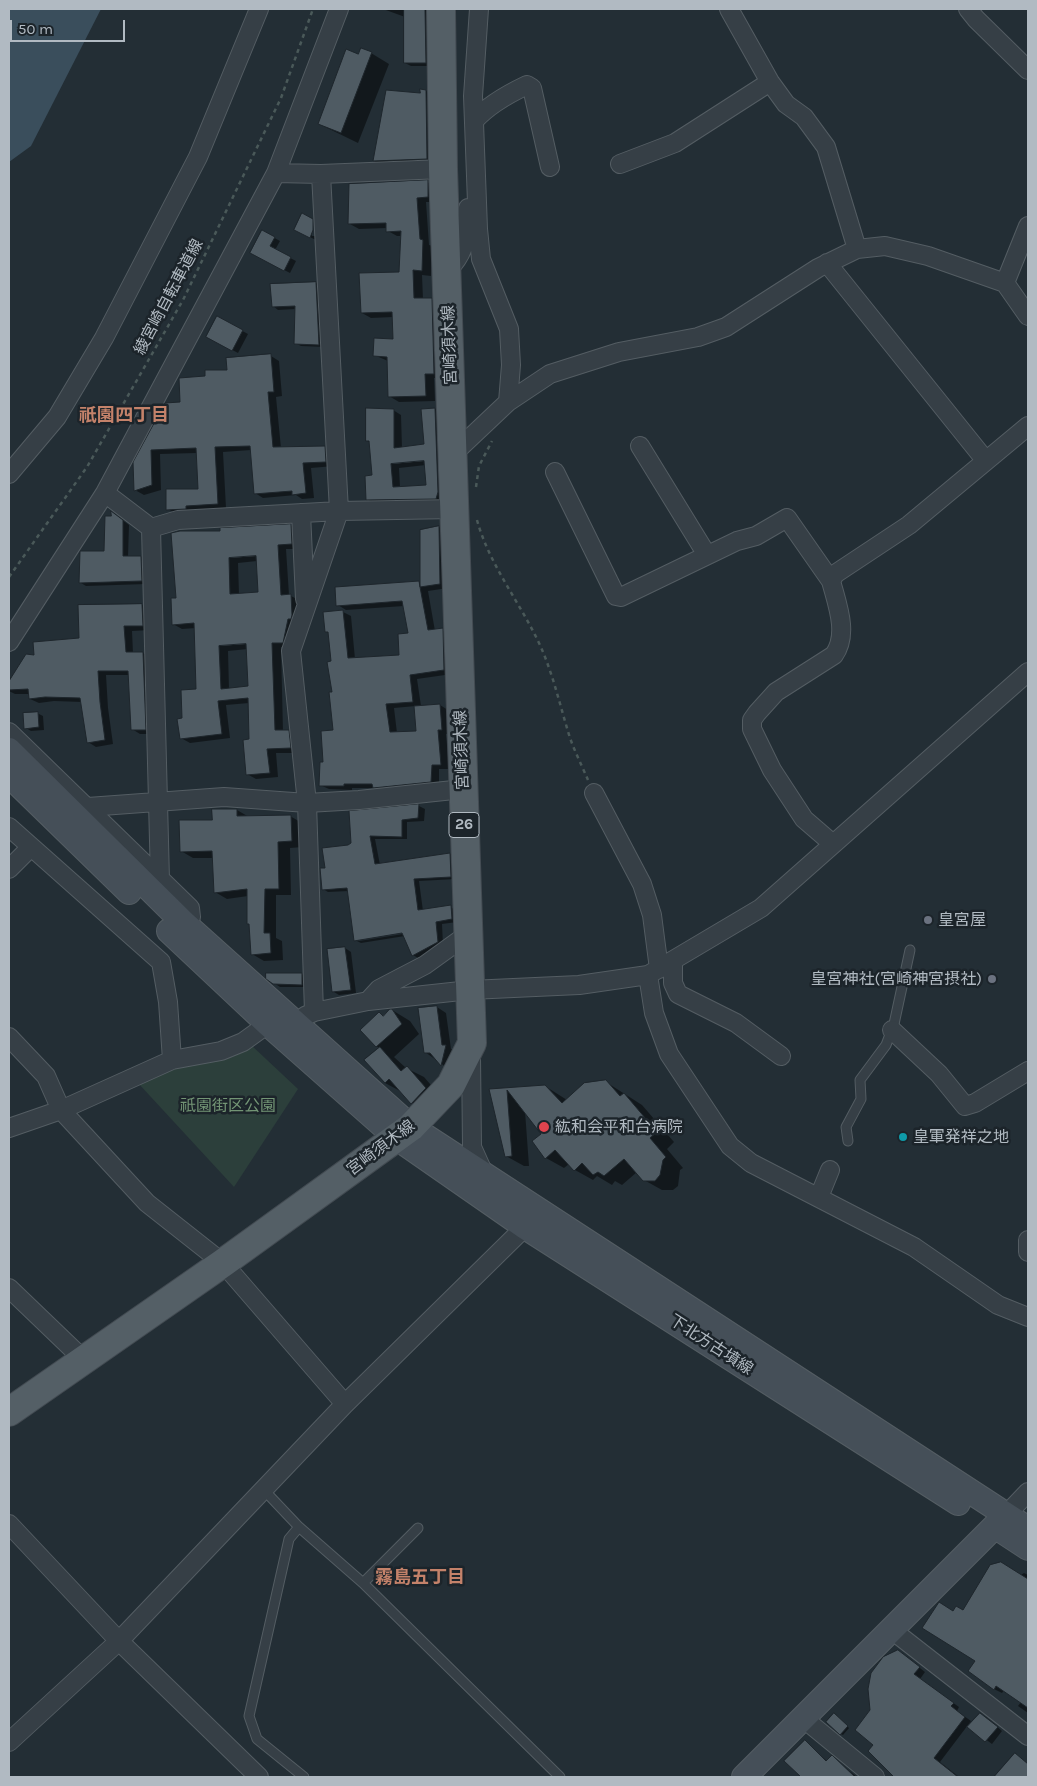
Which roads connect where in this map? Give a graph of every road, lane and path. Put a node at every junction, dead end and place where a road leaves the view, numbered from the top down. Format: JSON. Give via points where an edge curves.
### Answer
{"nodes":[{"id":1,"x":259,"y":9,"type":"edge"},
{"id":2,"x":313,"y":9,"type":"edge"},
{"id":3,"x":339,"y":9,"type":"edge"},
{"id":4,"x":441,"y":9,"type":"edge"},
{"id":5,"x":479,"y":9,"type":"edge"},
{"id":6,"x":729,"y":9,"type":"edge"},
{"id":7,"x":968,"y":9,"type":"edge"},
{"id":8,"x":1028,"y":70,"type":"edge"},
{"id":9,"x":770,"y":82,"type":"junction"},
{"id":10,"x":474,"y":121,"type":"junction"},
{"id":11,"x":620,"y":164,"type":"dead end"},
{"id":12,"x":550,"y":167,"type":"dead end"},
{"id":13,"x":443,"y":169,"type":"junction"},
{"id":14,"x":276,"y":172,"type":"junction"},
{"id":15,"x":321,"y":174,"type":"junction"},
{"id":16,"x":476,"y":193,"type":"junction"},
{"id":17,"x":1028,"y":226,"type":"edge"},
{"id":18,"x":857,"y":249,"type":"junction"},
{"id":19,"x":826,"y":263,"type":"junction"},
{"id":20,"x":447,"y":271,"type":"junction"},
{"id":21,"x":1005,"y":282,"type":"junction"},
{"id":22,"x":1028,"y":316,"type":"edge"},
{"id":23,"x":508,"y":402,"type":"junction"},
{"id":24,"x":1028,"y":426,"type":"edge"},
{"id":25,"x":494,"y":437,"type":"dead end"},
{"id":26,"x":640,"y":446,"type":"dead end"},
{"id":27,"x":454,"y":453,"type":"junction"},
{"id":28,"x":986,"y":461,"type":"junction"},
{"id":29,"x":555,"y":472,"type":"dead end"},
{"id":30,"x":9,"y":474,"type":"edge"},
{"id":31,"x":105,"y":493,"type":"junction"},
{"id":32,"x":469,"y":506,"type":"junction"},
{"id":33,"x":339,"y":511,"type":"junction"},
{"id":34,"x":301,"y":513,"type":"junction"},
{"id":35,"x":151,"y":528,"type":"junction"},
{"id":36,"x":707,"y":555,"type":"junction"},
{"id":37,"x":9,"y":577,"type":"edge"},
{"id":38,"x":832,"y":581,"type":"junction"},
{"id":39,"x":305,"y":609,"type":"junction"},
{"id":40,"x":9,"y":642,"type":"edge"},
{"id":41,"x":1028,"y":672,"type":"edge"},
{"id":42,"x":9,"y":732,"type":"edge"},
{"id":43,"x":9,"y":750,"type":"edge"},
{"id":44,"x":9,"y":774,"type":"edge"},
{"id":45,"x":463,"y":789,"type":"junction"},
{"id":46,"x":594,"y":793,"type":"joint"},
{"id":47,"x":159,"y":802,"type":"junction"},
{"id":48,"x":307,"y":803,"type":"junction"},
{"id":49,"x":88,"y":807,"type":"junction"},
{"id":50,"x":9,"y":827,"type":"edge"},
{"id":51,"x":833,"y":844,"type":"junction"},
{"id":52,"x":31,"y":846,"type":"junction"},
{"id":53,"x":9,"y":869,"type":"edge"},
{"id":54,"x":160,"y":880,"type":"junction"},
{"id":55,"x":183,"y":933,"type":"junction"},
{"id":56,"x":468,"y":934,"type":"junction"},
{"id":57,"x":910,"y":950,"type":"dead end"},
{"id":58,"x":161,"y":962,"type":"junction"},
{"id":59,"x":660,"y":969,"type":"junction"},
{"id":60,"x":470,"y":990,"type":"junction"},
{"id":61,"x":368,"y":1001,"type":"junction"},
{"id":62,"x":314,"y":1012,"type":"junction"},
{"id":63,"x":293,"y":1022,"type":"junction"},
{"id":64,"x":268,"y":1024,"type":"junction"},
{"id":65,"x":892,"y":1030,"type":"junction"},
{"id":66,"x":9,"y":1037,"type":"edge"},
{"id":67,"x":472,"y":1043,"type":"junction"},
{"id":68,"x":781,"y":1056,"type":"dead end"},
{"id":69,"x":172,"y":1060,"type":"junction"},
{"id":70,"x":1028,"y":1071,"type":"edge"},
{"id":71,"x":61,"y":1110,"type":"junction"},
{"id":72,"x":9,"y":1128,"type":"edge"},
{"id":73,"x":404,"y":1133,"type":"junction"},
{"id":74,"x":848,"y":1141,"type":"dead end"},
{"id":75,"x":830,"y":1170,"type":"dead end"},
{"id":76,"x":485,"y":1176,"type":"junction"},
{"id":77,"x":819,"y":1197,"type":"junction"},
{"id":78,"x":525,"y":1227,"type":"junction"},
{"id":79,"x":1028,"y":1240,"type":"edge"},
{"id":80,"x":1028,"y":1252,"type":"edge"},
{"id":81,"x":223,"y":1262,"type":"junction"},
{"id":82,"x":9,"y":1288,"type":"edge"},
{"id":83,"x":1028,"y":1318,"type":"edge"},
{"id":84,"x":84,"y":1360,"type":"junction"},
{"id":85,"x":345,"y":1404,"type":"junction"},
{"id":86,"x":9,"y":1412,"type":"edge"},
{"id":87,"x":263,"y":1489,"type":"junction"},
{"id":88,"x":1028,"y":1492,"type":"edge"},
{"id":89,"x":1000,"y":1520,"type":"junction"},
{"id":90,"x":9,"y":1524,"type":"edge"},
{"id":91,"x":299,"y":1527,"type":"junction"},
{"id":92,"x":418,"y":1528,"type":"dead end"},
{"id":93,"x":1028,"y":1529,"type":"edge"},
{"id":94,"x":1028,"y":1548,"type":"edge"},
{"id":95,"x":363,"y":1583,"type":"junction"},
{"id":96,"x":892,"y":1630,"type":"junction"},
{"id":97,"x":119,"y":1641,"type":"junction"},
{"id":98,"x":803,"y":1718,"type":"junction"},
{"id":99,"x":1028,"y":1736,"type":"edge"},
{"id":100,"x":9,"y":1742,"type":"edge"},
{"id":101,"x":259,"y":1777,"type":"edge"},
{"id":102,"x":304,"y":1777,"type":"edge"},
{"id":103,"x":560,"y":1777,"type":"edge"},
{"id":104,"x":744,"y":1777,"type":"edge"},
{"id":105,"x":875,"y":1777,"type":"edge"}],
"edges":[{"from":1,"to":30,"type":"street","via":[[198,157],[104,338],[57,417]]},
{"from":2,"to":37,"type":"path","name":"綾宮崎自転車道線","via":[[281,98],[183,300],[87,467]]},
{"from":3,"to":14,"type":"street"},
{"from":4,"to":13,"type":"main road","name":"宮崎須木線","number":"26"},
{"from":5,"to":10,"type":"street"},
{"from":6,"to":9,"type":"street"},
{"from":7,"to":8,"type":"street"},
{"from":9,"to":11,"type":"street","via":[[675,143]]},
{"from":9,"to":18,"type":"street","via":[[786,104],[804,117],[826,147]]},
{"from":10,"to":12,"type":"street","via":[[484,110],[518,89],[527,85],[532,88]]},
{"from":10,"to":16,"type":"street"},
{"from":13,"to":15,"type":"street"},
{"from":13,"to":20,"type":"main road","name":"宮崎須木線","number":"26"},
{"from":14,"to":15,"type":"street"},
{"from":14,"to":31,"type":"street"},
{"from":15,"to":33,"type":"street"},
{"from":16,"to":20,"type":"street","via":[[470,199],[465,242],[459,258]]},
{"from":16,"to":23,"type":"street","via":[[481,260],[509,329]]},
{"from":17,"to":21,"type":"street"},
{"from":18,"to":19,"type":"street"},
{"from":18,"to":21,"type":"street","via":[[885,246],[928,256]]},
{"from":19,"to":23,"type":"street","via":[[726,328],[698,337],[619,352],[550,374]]},
{"from":19,"to":28,"type":"street"},
{"from":20,"to":27,"type":"main road","name":"宮崎須木線","number":"26"},
{"from":21,"to":22,"type":"street"},
{"from":23,"to":27,"type":"street"},
{"from":24,"to":28,"type":"street"},
{"from":25,"to":32,"type":"path","via":[[479,466]]},
{"from":26,"to":36,"type":"street"},
{"from":27,"to":32,"type":"main road","name":"宮崎須木線","number":"26"},
{"from":28,"to":38,"type":"street","via":[[909,525],[835,574]]},
{"from":29,"to":36,"type":"street","via":[[616,596]]},
{"from":31,"to":35,"type":"street"},
{"from":31,"to":40,"type":"street"},
{"from":32,"to":33,"type":"street"},
{"from":32,"to":45,"type":"main road","name":"宮崎須木線","number":"26"},
{"from":32,"to":46,"type":"path","via":[[484,544],[540,644],[570,739]]},
{"from":33,"to":34,"type":"street"},
{"from":33,"to":39,"type":"street"},
{"from":34,"to":35,"type":"street","via":[[178,520]]},
{"from":34,"to":39,"type":"street"},
{"from":35,"to":47,"type":"street"},
{"from":36,"to":38,"type":"street","via":[[756,536],[787,518]]},
{"from":38,"to":51,"type":"street","via":[[841,632],[839,648],[834,655],[776,692],[752,720],[752,728],[772,770],[804,819]]},
{"from":39,"to":48,"type":"street","via":[[291,651]]},
{"from":41,"to":51,"type":"street"},
{"from":42,"to":49,"type":"street"},
{"from":43,"to":55,"type":"main road"},
{"from":44,"to":55,"type":"main road"},
{"from":45,"to":48,"type":"street"},
{"from":45,"to":56,"type":"main road","name":"宮崎須木線","number":"26"},
{"from":46,"to":59,"type":"street","via":[[642,884],[652,915]]},
{"from":47,"to":48,"type":"street","via":[[224,797]]},
{"from":47,"to":49,"type":"street"},
{"from":47,"to":54,"type":"street"},
{"from":48,"to":62,"type":"street"},
{"from":49,"to":54,"type":"street"},
{"from":50,"to":52,"type":"street"},
{"from":51,"to":59,"type":"street","via":[[761,908]]},
{"from":52,"to":53,"type":"street"},
{"from":52,"to":58,"type":"street"},
{"from":54,"to":55,"type":"street","via":[[190,908],[191,917]]},
{"from":55,"to":58,"type":"street"},
{"from":55,"to":63,"type":"main road"},
{"from":55,"to":64,"type":"main road"},
{"from":56,"to":60,"type":"main road","name":"宮崎須木線","number":"26"},
{"from":56,"to":61,"type":"street","via":[[425,965],[378,989]]},
{"from":57,"to":65,"type":"lane"},
{"from":58,"to":69,"type":"street"},
{"from":59,"to":60,"type":"street","via":[[579,985]]},
{"from":59,"to":68,"type":"street","via":[[678,994],[736,1023]]},
{"from":59,"to":77,"type":"street","via":[[654,1013],[668,1054],[730,1146],[751,1163]]},
{"from":60,"to":61,"type":"street"},
{"from":60,"to":67,"type":"main road","name":"宮崎須木線","number":"26"},
{"from":61,"to":62,"type":"street"},
{"from":62,"to":63,"type":"street"},
{"from":63,"to":64,"type":"street"},
{"from":63,"to":73,"type":"main road"},
{"from":64,"to":69,"type":"street","via":[[243,1042],[221,1051]]},
{"from":64,"to":73,"type":"main road"},
{"from":65,"to":70,"type":"street","via":[[939,1074],[965,1106],[975,1104]]},
{"from":65,"to":74,"type":"lane","via":[[886,1045],[860,1080],[861,1099],[846,1127]]},
{"from":66,"to":71,"type":"street","via":[[46,1076]]},
{"from":67,"to":73,"type":"main road","name":"宮崎須木線","number":"26","via":[[451,1085]]},
{"from":67,"to":76,"type":"street","via":[[469,1067],[472,1147]]},
{"from":69,"to":71,"type":"street"},
{"from":71,"to":72,"type":"street"},
{"from":71,"to":81,"type":"street","via":[[147,1203]]},
{"from":73,"to":76,"type":"main road","name":"下北方古墳線"},
{"from":73,"to":78,"type":"main road","name":"下北方古墳線"},
{"from":73,"to":81,"type":"main road","name":"宮崎須木線","number":"26"},
{"from":75,"to":77,"type":"street"},
{"from":76,"to":89,"type":"main road","name":"下北方古墳線"},
{"from":77,"to":83,"type":"street","via":[[914,1247],[998,1305]]},
{"from":78,"to":85,"type":"street"},
{"from":78,"to":89,"type":"main road","name":"下北方古墳線"},
{"from":79,"to":80,"type":"street"},
{"from":81,"to":84,"type":"main road","name":"宮崎須木線","number":"26"},
{"from":81,"to":85,"type":"street"},
{"from":82,"to":84,"type":"street"},
{"from":84,"to":86,"type":"main road","name":"宮崎須木線","number":"26"},
{"from":85,"to":87,"type":"street"},
{"from":87,"to":91,"type":"lane"},
{"from":87,"to":97,"type":"street"},
{"from":88,"to":89,"type":"street"},
{"from":89,"to":93,"type":"main road","name":"下北方古墳線"},
{"from":89,"to":94,"type":"main road","name":"下北方古墳線"},
{"from":89,"to":96,"type":"main road"},
{"from":90,"to":97,"type":"street"},
{"from":91,"to":95,"type":"lane"},
{"from":91,"to":102,"type":"lane","via":[[289,1539],[249,1716],[257,1738]]},
{"from":92,"to":95,"type":"lane"},
{"from":95,"to":103,"type":"lane"},
{"from":96,"to":98,"type":"main road"},
{"from":96,"to":99,"type":"street"},
{"from":97,"to":100,"type":"street"},
{"from":97,"to":101,"type":"street"},
{"from":98,"to":104,"type":"main road"},
{"from":98,"to":105,"type":"street"}]}
